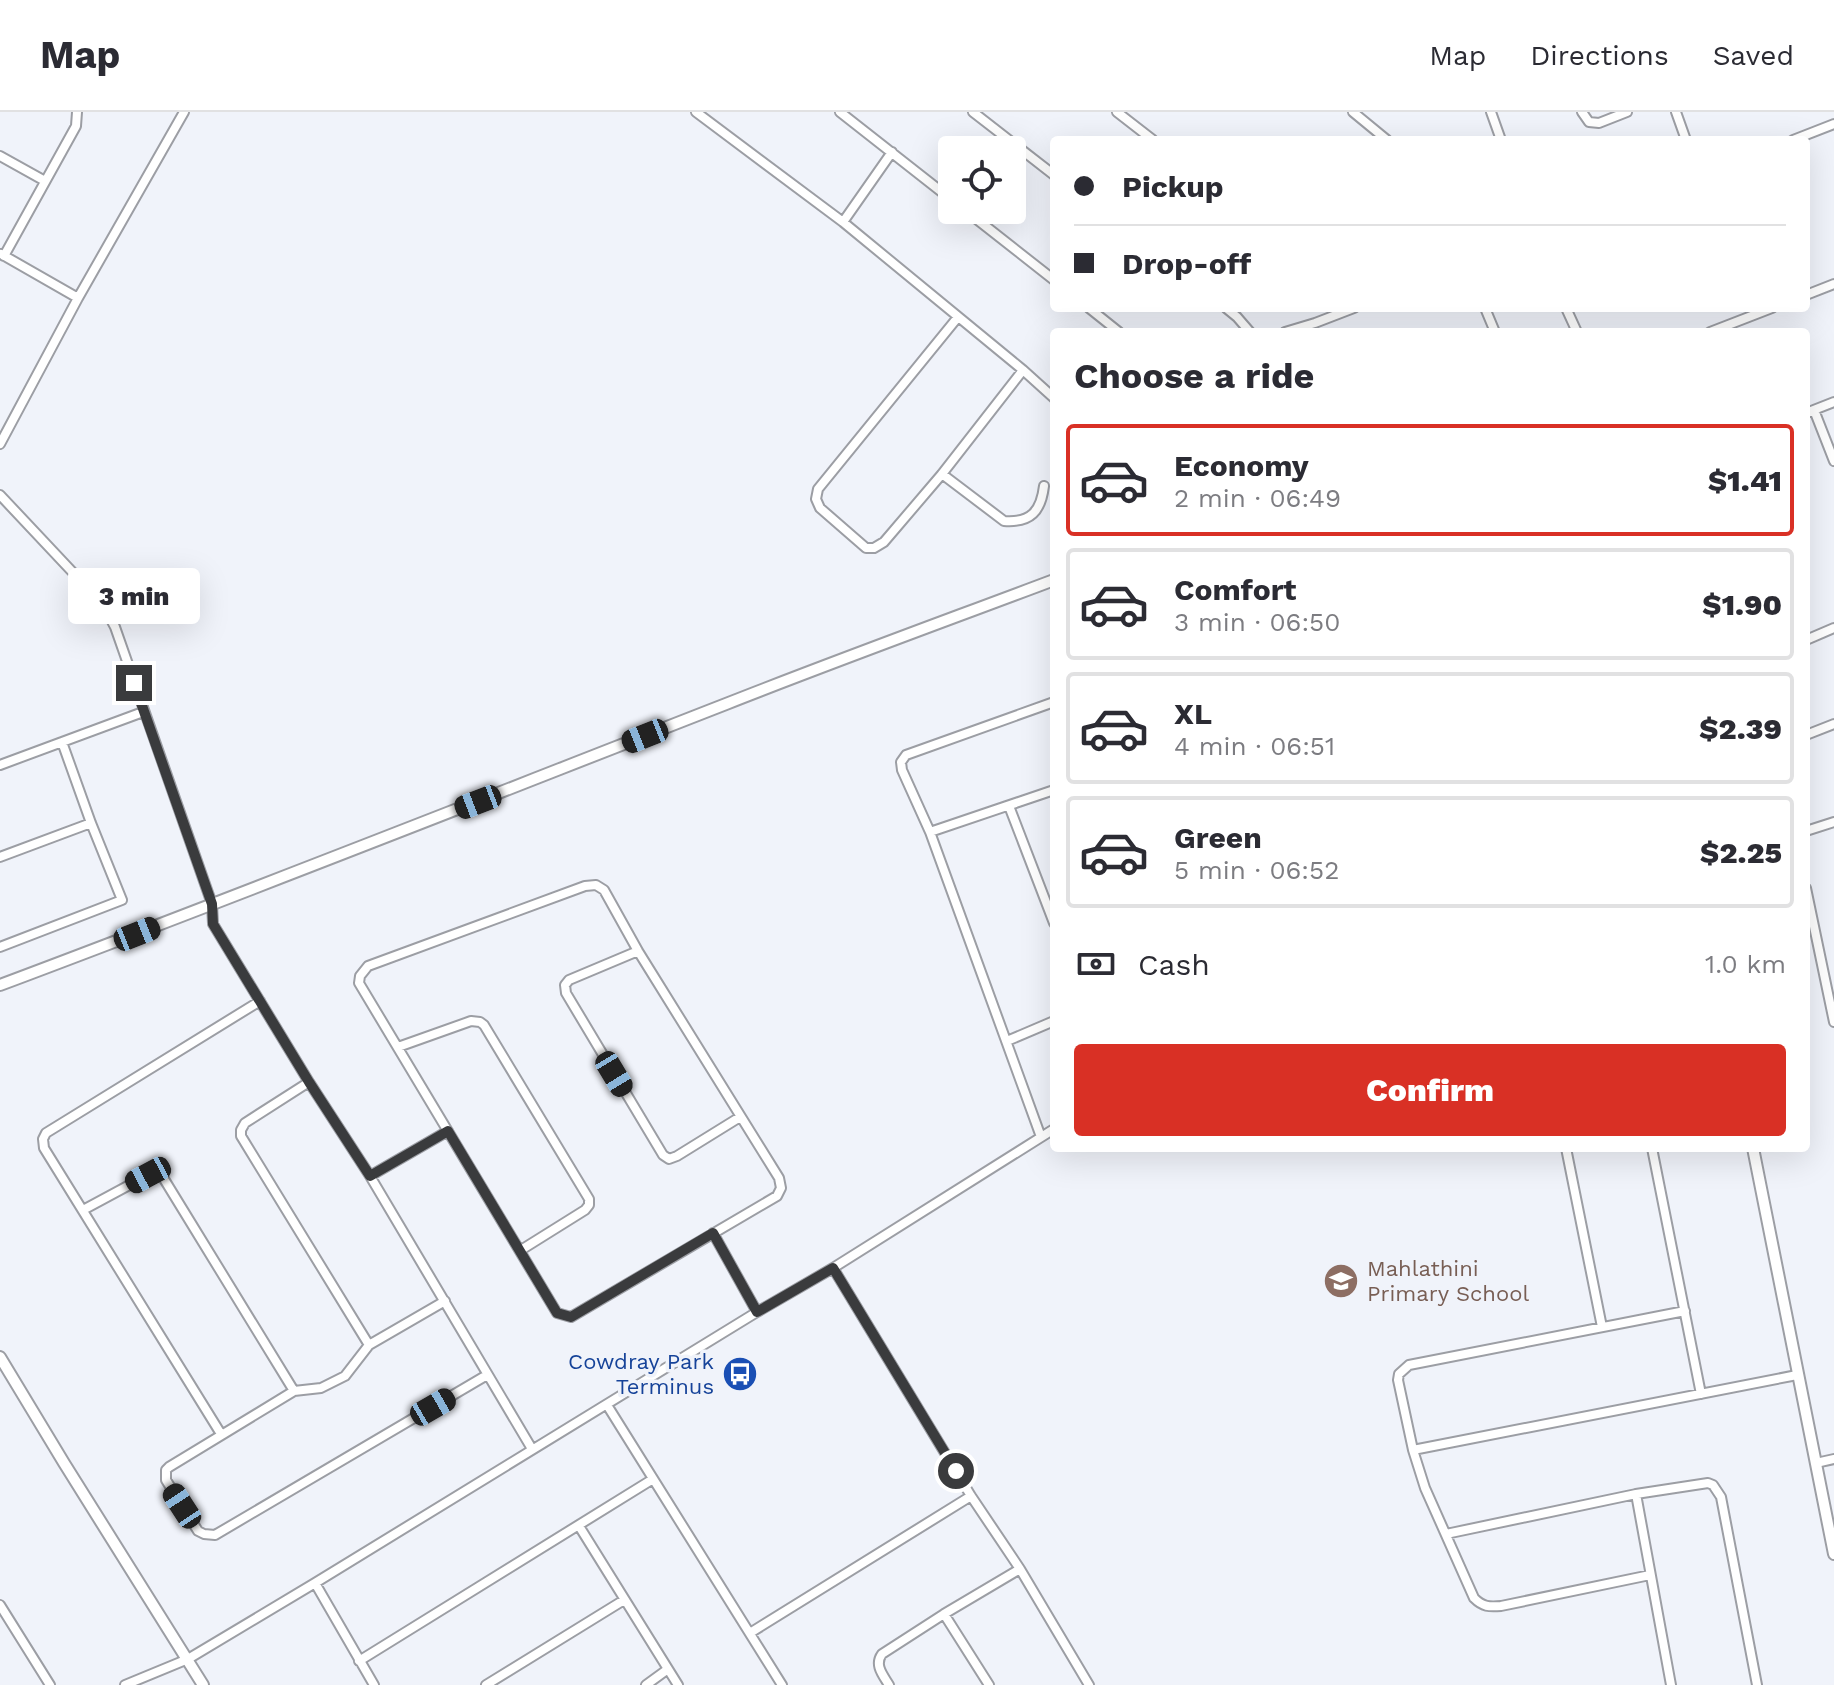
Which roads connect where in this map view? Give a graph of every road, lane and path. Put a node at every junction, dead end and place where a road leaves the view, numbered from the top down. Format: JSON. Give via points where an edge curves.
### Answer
{"nodes":[{"id":1,"x":77,"y":112,"type":"edge"},
{"id":2,"x":184,"y":112,"type":"edge"},
{"id":3,"x":696,"y":112,"type":"edge"},
{"id":4,"x":973,"y":112,"type":"edge"},
{"id":5,"x":1117,"y":112,"type":"edge"},
{"id":6,"x":1353,"y":112,"type":"edge"},
{"id":7,"x":1491,"y":112,"type":"edge"},
{"id":8,"x":1582,"y":112,"type":"edge"},
{"id":9,"x":1627,"y":112,"type":"edge"},
{"id":10,"x":1676,"y":112,"type":"edge"},
{"id":11,"x":843,"y":113,"type":"edge"},
{"id":12,"x":1834,"y":124,"type":"edge"},
{"id":13,"x":1148,"y":136,"type":"edge"},
{"id":14,"x":1382,"y":136,"type":"edge"},
{"id":15,"x":1500,"y":136,"type":"edge"},
{"id":16,"x":1685,"y":136,"type":"edge"},
{"id":17,"x":1803,"y":136,"type":"edge"},
{"id":18,"x":892,"y":152,"type":"junction"},
{"id":19,"x":0,"y":156,"type":"edge"},
{"id":20,"x":1050,"y":172,"type":"edge"},
{"id":21,"x":45,"y":181,"type":"junction"},
{"id":22,"x":938,"y":189,"type":"edge"},
{"id":23,"x":843,"y":222,"type":"junction"},
{"id":24,"x":983,"y":224,"type":"edge"},
{"id":25,"x":2,"y":255,"type":"edge"},
{"id":26,"x":1050,"y":277,"type":"edge"},
{"id":27,"x":1834,"y":284,"type":"edge"},
{"id":28,"x":1810,"y":293,"type":"edge"},
{"id":29,"x":78,"y":298,"type":"junction"},
{"id":30,"x":1094,"y":312,"type":"edge"},
{"id":31,"x":1231,"y":312,"type":"edge"},
{"id":32,"x":1347,"y":312,"type":"edge"},
{"id":33,"x":1762,"y":312,"type":"edge"},
{"id":34,"x":958,"y":317,"type":"junction"},
{"id":35,"x":1114,"y":328,"type":"edge"},
{"id":36,"x":1247,"y":328,"type":"edge"},
{"id":37,"x":1317,"y":328,"type":"edge"},
{"id":38,"x":1720,"y":328,"type":"edge"},
{"id":39,"x":1023,"y":370,"type":"junction"},
{"id":40,"x":1050,"y":394,"type":"edge"},
{"id":41,"x":1834,"y":402,"type":"edge"},
{"id":42,"x":1810,"y":411,"type":"edge"},
{"id":43,"x":0,"y":444,"type":"edge"},
{"id":44,"x":1834,"y":461,"type":"edge"},
{"id":45,"x":942,"y":474,"type":"junction"},
{"id":46,"x":1044,"y":486,"type":"dead end"},
{"id":47,"x":0,"y":495,"type":"edge"},
{"id":48,"x":1050,"y":582,"type":"edge"},
{"id":49,"x":1834,"y":628,"type":"edge"},
{"id":50,"x":1810,"y":638,"type":"edge"},
{"id":51,"x":1050,"y":703,"type":"edge"},
{"id":52,"x":143,"y":712,"type":"junction"},
{"id":53,"x":1834,"y":724,"type":"edge"},
{"id":54,"x":1810,"y":733,"type":"edge"},
{"id":55,"x":62,"y":742,"type":"junction"},
{"id":56,"x":0,"y":765,"type":"edge"},
{"id":57,"x":1050,"y":791,"type":"edge"},
{"id":58,"x":1009,"y":806,"type":"junction"},
{"id":59,"x":1834,"y":822,"type":"edge"},
{"id":60,"x":91,"y":823,"type":"junction"},
{"id":61,"x":1810,"y":830,"type":"edge"},
{"id":62,"x":930,"y":832,"type":"junction"},
{"id":63,"x":0,"y":857,"type":"edge"},
{"id":64,"x":1810,"y":903,"type":"edge"},
{"id":65,"x":212,"y":904,"type":"junction"},
{"id":66,"x":1050,"y":913,"type":"edge"},
{"id":67,"x":0,"y":947,"type":"edge"},
{"id":68,"x":638,"y":951,"type":"junction"},
{"id":69,"x":1830,"y":979,"type":"edge"},
{"id":70,"x":0,"y":985,"type":"edge"},
{"id":71,"x":260,"y":1001,"type":"junction"},
{"id":72,"x":1834,"y":1022,"type":"edge"},
{"id":73,"x":1050,"y":1023,"type":"edge"},
{"id":74,"x":1007,"y":1041,"type":"junction"},
{"id":75,"x":398,"y":1047,"type":"junction"},
{"id":76,"x":309,"y":1082,"type":"junction"},
{"id":77,"x":740,"y":1117,"type":"junction"},
{"id":78,"x":448,"y":1131,"type":"junction"},
{"id":79,"x":1050,"y":1131,"type":"edge"},
{"id":80,"x":1041,"y":1137,"type":"junction"},
{"id":81,"x":1567,"y":1152,"type":"edge"},
{"id":82,"x":1653,"y":1152,"type":"edge"},
{"id":83,"x":1754,"y":1152,"type":"edge"},
{"id":84,"x":370,"y":1176,"type":"junction"},
{"id":85,"x":83,"y":1210,"type":"junction"},
{"id":86,"x":713,"y":1233,"type":"junction"},
{"id":87,"x":521,"y":1250,"type":"junction"},
{"id":88,"x":833,"y":1268,"type":"junction"},
{"id":89,"x":445,"y":1301,"type":"junction"},
{"id":90,"x":1685,"y":1311,"type":"junction"},
{"id":91,"x":757,"y":1312,"type":"junction"},
{"id":92,"x":1602,"y":1327,"type":"junction"},
{"id":93,"x":369,"y":1345,"type":"junction"},
{"id":94,"x":0,"y":1357,"type":"edge"},
{"id":95,"x":487,"y":1375,"type":"junction"},
{"id":96,"x":1797,"y":1375,"type":"junction"},
{"id":97,"x":294,"y":1391,"type":"junction"},
{"id":98,"x":1701,"y":1394,"type":"junction"},
{"id":99,"x":607,"y":1405,"type":"junction"},
{"id":100,"x":221,"y":1434,"type":"junction"},
{"id":101,"x":532,"y":1449,"type":"junction"},
{"id":102,"x":1413,"y":1450,"type":"junction"},
{"id":103,"x":1834,"y":1459,"type":"edge"},
{"id":104,"x":1816,"y":1463,"type":"junction"},
{"id":105,"x":653,"y":1479,"type":"junction"},
{"id":106,"x":1636,"y":1494,"type":"junction"},
{"id":107,"x":971,"y":1496,"type":"junction"},
{"id":108,"x":579,"y":1526,"type":"junction"},
{"id":109,"x":1446,"y":1534,"type":"junction"},
{"id":110,"x":1834,"y":1554,"type":"edge"},
{"id":111,"x":1020,"y":1569,"type":"junction"},
{"id":112,"x":1650,"y":1575,"type":"junction"},
{"id":113,"x":315,"y":1583,"type":"junction"},
{"id":114,"x":624,"y":1600,"type":"junction"},
{"id":115,"x":0,"y":1605,"type":"edge"},
{"id":116,"x":944,"y":1614,"type":"junction"},
{"id":117,"x":750,"y":1633,"type":"junction"},
{"id":118,"x":188,"y":1659,"type":"junction"},
{"id":119,"x":359,"y":1661,"type":"junction"},
{"id":120,"x":668,"y":1669,"type":"junction"},
{"id":121,"x":127,"y":1684,"type":"edge"},
{"id":122,"x":50,"y":1685,"type":"edge"},
{"id":123,"x":203,"y":1685,"type":"edge"},
{"id":124,"x":374,"y":1685,"type":"edge"},
{"id":125,"x":486,"y":1685,"type":"edge"},
{"id":126,"x":646,"y":1685,"type":"edge"},
{"id":127,"x":678,"y":1685,"type":"edge"},
{"id":128,"x":782,"y":1685,"type":"edge"},
{"id":129,"x":889,"y":1685,"type":"edge"},
{"id":130,"x":989,"y":1685,"type":"edge"},
{"id":131,"x":1089,"y":1685,"type":"edge"},
{"id":132,"x":1671,"y":1685,"type":"edge"},
{"id":133,"x":1757,"y":1685,"type":"edge"}],
"edges":[{"from":1,"to":21,"type":"street","via":[[76,126]]},
{"from":2,"to":29,"type":"street"},
{"from":3,"to":23,"type":"street"},
{"from":4,"to":20,"type":"street"},
{"from":5,"to":13,"type":"street"},
{"from":6,"to":14,"type":"street"},
{"from":7,"to":15,"type":"street"},
{"from":8,"to":9,"type":"street","via":[[1589,122],[1599,123]]},
{"from":10,"to":16,"type":"street"},
{"from":11,"to":18,"type":"street"},
{"from":12,"to":17,"type":"street"},
{"from":18,"to":22,"type":"street"},
{"from":18,"to":23,"type":"street"},
{"from":19,"to":21,"type":"street"},
{"from":21,"to":25,"type":"street"},
{"from":23,"to":34,"type":"street"},
{"from":24,"to":26,"type":"street"},
{"from":25,"to":29,"type":"street"},
{"from":27,"to":28,"type":"street"},
{"from":29,"to":43,"type":"street"},
{"from":30,"to":35,"type":"street"},
{"from":31,"to":36,"type":"street"},
{"from":32,"to":37,"type":"street"},
{"from":33,"to":38,"type":"street"},
{"from":34,"to":39,"type":"street"},
{"from":34,"to":45,"type":"street","via":[[818,489],[816,499],[866,548],[874,548]]},
{"from":39,"to":40,"type":"street"},
{"from":39,"to":45,"type":"street"},
{"from":41,"to":42,"type":"street"},
{"from":42,"to":44,"type":"street"},
{"from":45,"to":46,"type":"street","via":[[1004,521],[1037,512]]},
{"from":47,"to":52,"type":"street","via":[[108,614]]},
{"from":48,"to":65,"type":"street"},
{"from":49,"to":50,"type":"street"},
{"from":51,"to":62,"type":"street","via":[[906,755],[902,770]]},
{"from":52,"to":55,"type":"street"},
{"from":52,"to":65,"type":"street"},
{"from":53,"to":54,"type":"street"},
{"from":55,"to":56,"type":"street"},
{"from":55,"to":60,"type":"street"},
{"from":57,"to":58,"type":"street"},
{"from":58,"to":62,"type":"street"},
{"from":58,"to":66,"type":"street"},
{"from":59,"to":61,"type":"street"},
{"from":60,"to":63,"type":"street"},
{"from":60,"to":67,"type":"street","via":[[122,900]]},
{"from":62,"to":74,"type":"street"},
{"from":64,"to":69,"type":"street"},
{"from":65,"to":70,"type":"street"},
{"from":65,"to":71,"type":"street","via":[[213,924]]},
{"from":68,"to":75,"type":"street","via":[[604,890],[596,885],[368,966],[359,983]]},
{"from":68,"to":77,"type":"street"},
{"from":68,"to":77,"type":"street","via":[[565,985],[663,1155],[677,1156]]},
{"from":69,"to":72,"type":"street"},
{"from":71,"to":76,"type":"street"},
{"from":71,"to":85,"type":"street","via":[[46,1133],[44,1148]]},
{"from":73,"to":74,"type":"street"},
{"from":74,"to":80,"type":"street"},
{"from":75,"to":78,"type":"street"},
{"from":75,"to":87,"type":"street","via":[[471,1021],[484,1025],[589,1199],[585,1210]]},
{"from":76,"to":84,"type":"street"},
{"from":76,"to":93,"type":"street","via":[[245,1123],[241,1136]]},
{"from":77,"to":86,"type":"street","via":[[781,1188],[777,1196]]},
{"from":78,"to":84,"type":"street"},
{"from":78,"to":87,"type":"street"},
{"from":79,"to":80,"type":"street"},
{"from":80,"to":88,"type":"street"},
{"from":81,"to":92,"type":"street"},
{"from":82,"to":90,"type":"street"},
{"from":83,"to":96,"type":"street"},
{"from":84,"to":89,"type":"street"},
{"from":85,"to":97,"type":"street","via":[[148,1175],[160,1175]]},
{"from":85,"to":100,"type":"street"},
{"from":86,"to":87,"type":"street","via":[[571,1317],[557,1313]]},
{"from":86,"to":91,"type":"street"},
{"from":88,"to":91,"type":"street"},
{"from":88,"to":107,"type":"street"},
{"from":89,"to":93,"type":"street"},
{"from":89,"to":95,"type":"street"},
{"from":90,"to":92,"type":"street"},
{"from":90,"to":98,"type":"street"},
{"from":91,"to":99,"type":"street"},
{"from":92,"to":102,"type":"street","via":[[1409,1365],[1398,1380]]},
{"from":93,"to":97,"type":"street","via":[[345,1376],[321,1388]]},
{"from":94,"to":118,"type":"street"},
{"from":95,"to":100,"type":"street","via":[[210,1535],[198,1531],[164,1475]]},
{"from":95,"to":101,"type":"street"},
{"from":96,"to":98,"type":"street"},
{"from":96,"to":104,"type":"street"},
{"from":97,"to":100,"type":"street"},
{"from":98,"to":102,"type":"street"},
{"from":99,"to":101,"type":"street"},
{"from":99,"to":105,"type":"street"},
{"from":101,"to":113,"type":"street"},
{"from":102,"to":109,"type":"street"},
{"from":103,"to":104,"type":"street"},
{"from":104,"to":110,"type":"street"},
{"from":105,"to":108,"type":"street"},
{"from":105,"to":117,"type":"street"},
{"from":106,"to":109,"type":"street"},
{"from":106,"to":112,"type":"street"},
{"from":106,"to":133,"type":"street","via":[[1708,1483],[1717,1489]]},
{"from":107,"to":111,"type":"street"},
{"from":107,"to":117,"type":"street"},
{"from":108,"to":114,"type":"street"},
{"from":108,"to":119,"type":"street"},
{"from":109,"to":112,"type":"street","via":[[1474,1598],[1489,1607]]},
{"from":111,"to":116,"type":"street"},
{"from":111,"to":131,"type":"street"},
{"from":112,"to":132,"type":"street"},
{"from":113,"to":118,"type":"street"},
{"from":113,"to":119,"type":"street"},
{"from":114,"to":120,"type":"street"},
{"from":114,"to":125,"type":"street"},
{"from":115,"to":122,"type":"street"},
{"from":116,"to":129,"type":"street","via":[[878,1659]]},
{"from":116,"to":130,"type":"street"},
{"from":117,"to":128,"type":"street"},
{"from":118,"to":121,"type":"street"},
{"from":118,"to":123,"type":"street"},
{"from":119,"to":124,"type":"street"},
{"from":120,"to":126,"type":"street"},
{"from":120,"to":127,"type":"street"}]}
